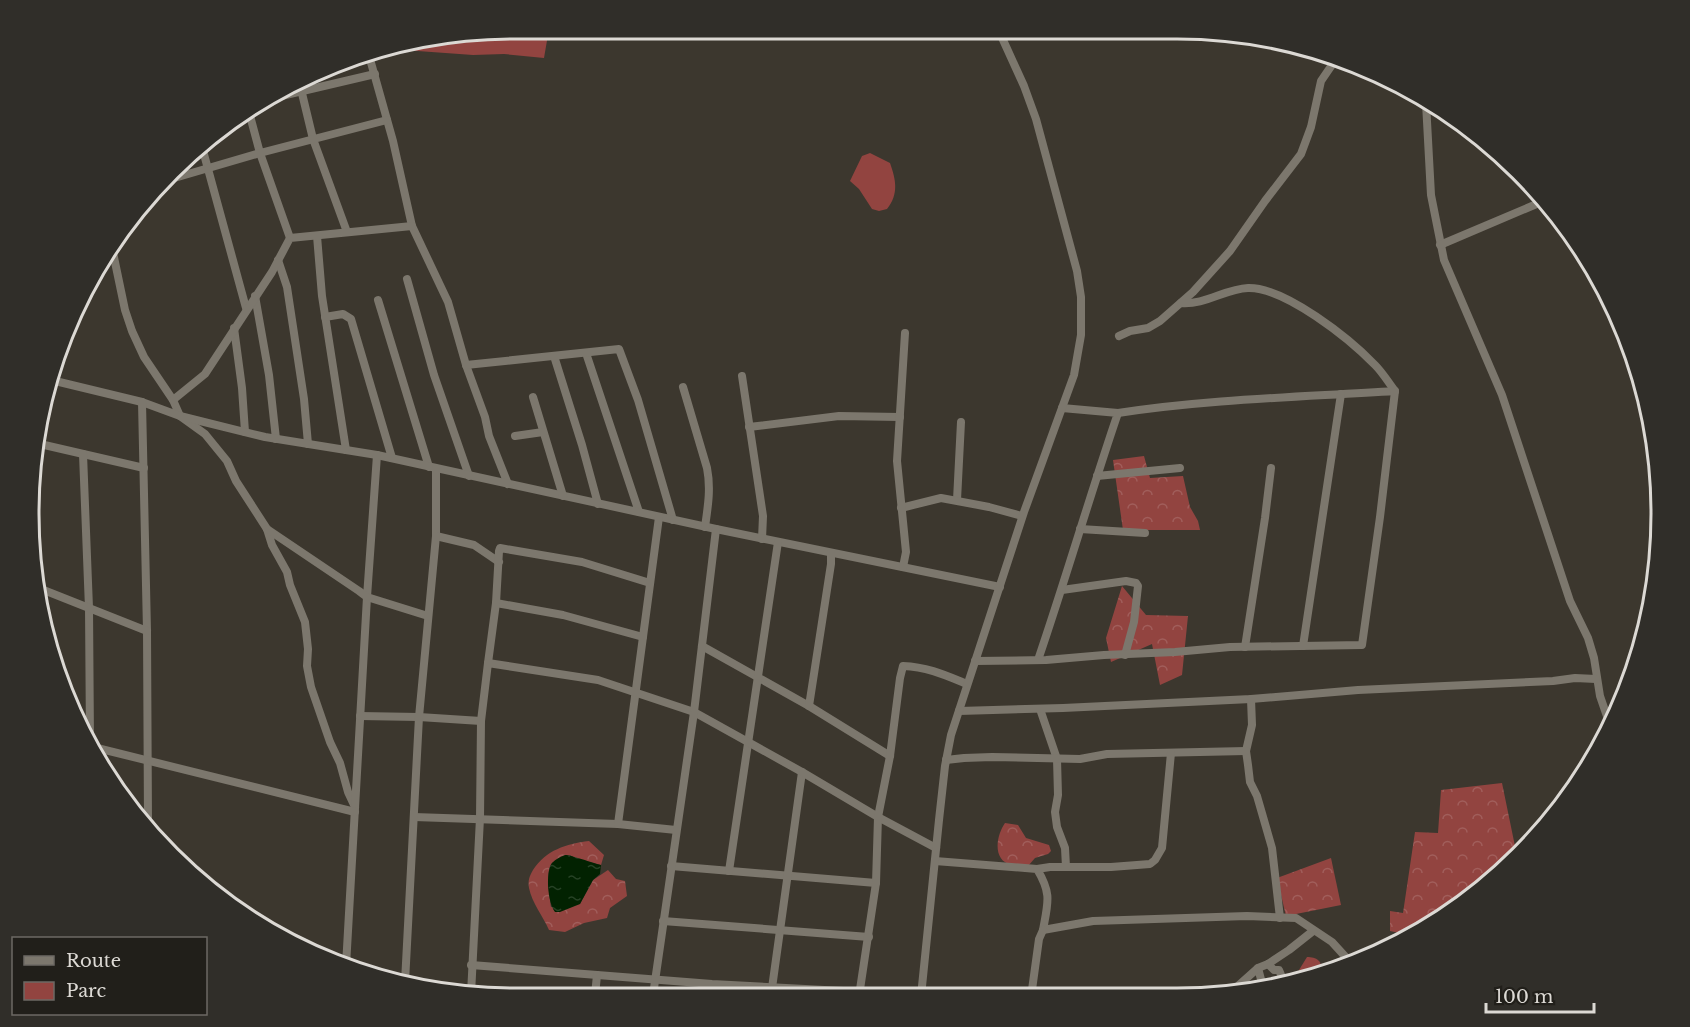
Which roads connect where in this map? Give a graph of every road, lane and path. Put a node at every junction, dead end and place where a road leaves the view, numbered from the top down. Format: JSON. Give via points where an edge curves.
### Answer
{"nodes":[{"id":1,"x":1003,"y":39,"type":"edge"},
{"id":2,"x":371,"y":61,"type":"edge"},
{"id":3,"x":1331,"y":65,"type":"edge"},
{"id":4,"x":375,"y":74,"type":"junction"},
{"id":5,"x":306,"y":87,"type":"edge"},
{"id":6,"x":301,"y":89,"type":"edge"},
{"id":7,"x":1426,"y":111,"type":"edge"},
{"id":8,"x":251,"y":119,"type":"edge"},
{"id":9,"x":387,"y":120,"type":"junction"},
{"id":10,"x":313,"y":139,"type":"junction"},
{"id":11,"x":260,"y":153,"type":"junction"},
{"id":12,"x":204,"y":155,"type":"edge"},
{"id":13,"x":207,"y":168,"type":"junction"},
{"id":14,"x":180,"y":176,"type":"edge"},
{"id":15,"x":1536,"y":204,"type":"edge"},
{"id":16,"x":412,"y":226,"type":"junction"},
{"id":17,"x":347,"y":232,"type":"junction"},
{"id":18,"x":317,"y":236,"type":"junction"},
{"id":19,"x":290,"y":238,"type":"junction"},
{"id":20,"x":1440,"y":244,"type":"junction"},
{"id":21,"x":114,"y":258,"type":"edge"},
{"id":22,"x":278,"y":260,"type":"junction"},
{"id":23,"x":407,"y":279,"type":"dead end"},
{"id":24,"x":255,"y":296,"type":"junction"},
{"id":25,"x":378,"y":300,"type":"dead end"},
{"id":26,"x":1181,"y":303,"type":"junction"},
{"id":27,"x":246,"y":308,"type":"junction"},
{"id":28,"x":325,"y":317,"type":"junction"},
{"id":29,"x":234,"y":328,"type":"junction"},
{"id":30,"x":904,"y":333,"type":"dead end"},
{"id":31,"x":1119,"y":336,"type":"dead end"},
{"id":32,"x":586,"y":353,"type":"junction"},
{"id":33,"x":554,"y":356,"type":"junction"},
{"id":34,"x":466,"y":365,"type":"junction"},
{"id":35,"x":742,"y":375,"type":"dead end"},
{"id":36,"x":58,"y":382,"type":"edge"},
{"id":37,"x":684,"y":387,"type":"dead end"},
{"id":38,"x":1395,"y":391,"type":"junction"},
{"id":39,"x":1341,"y":394,"type":"junction"},
{"id":40,"x":533,"y":397,"type":"dead end"},
{"id":41,"x":173,"y":400,"type":"junction"},
{"id":42,"x":142,"y":402,"type":"junction"},
{"id":43,"x":1062,"y":408,"type":"junction"},
{"id":44,"x":1118,"y":414,"type":"junction"},
{"id":45,"x":180,"y":416,"type":"junction"},
{"id":46,"x":900,"y":417,"type":"junction"},
{"id":47,"x":961,"y":422,"type":"dead end"},
{"id":48,"x":749,"y":428,"type":"junction"},
{"id":49,"x":245,"y":432,"type":"junction"},
{"id":50,"x":543,"y":432,"type":"junction"},
{"id":51,"x":515,"y":436,"type":"dead end"},
{"id":52,"x":276,"y":439,"type":"junction"},
{"id":53,"x":308,"y":444,"type":"junction"},
{"id":54,"x":44,"y":445,"type":"edge"},
{"id":55,"x":346,"y":450,"type":"junction"},
{"id":56,"x":83,"y":454,"type":"junction"},
{"id":57,"x":377,"y":455,"type":"junction"},
{"id":58,"x":392,"y":458,"type":"junction"},
{"id":59,"x":144,"y":468,"type":"junction"},
{"id":60,"x":433,"y":468,"type":"junction"},
{"id":61,"x":1180,"y":468,"type":"dead end"},
{"id":62,"x":1271,"y":468,"type":"dead end"},
{"id":63,"x":469,"y":476,"type":"junction"},
{"id":64,"x":1097,"y":476,"type":"junction"},
{"id":65,"x":508,"y":484,"type":"junction"},
{"id":66,"x":562,"y":496,"type":"junction"},
{"id":67,"x":957,"y":500,"type":"junction"},
{"id":68,"x":598,"y":504,"type":"junction"},
{"id":69,"x":901,"y":508,"type":"junction"},
{"id":70,"x":639,"y":512,"type":"junction"},
{"id":71,"x":1022,"y":516,"type":"junction"},
{"id":72,"x":659,"y":517,"type":"junction"},
{"id":73,"x":674,"y":520,"type":"junction"},
{"id":74,"x":705,"y":527,"type":"junction"},
{"id":75,"x":267,"y":529,"type":"junction"},
{"id":76,"x":716,"y":529,"type":"junction"},
{"id":77,"x":1080,"y":529,"type":"junction"},
{"id":78,"x":1145,"y":533,"type":"dead end"},
{"id":79,"x":436,"y":536,"type":"junction"},
{"id":80,"x":762,"y":539,"type":"junction"},
{"id":81,"x":778,"y":542,"type":"junction"},
{"id":82,"x":831,"y":553,"type":"junction"},
{"id":83,"x":499,"y":562,"type":"junction"},
{"id":84,"x":903,"y":567,"type":"junction"},
{"id":85,"x":650,"y":583,"type":"junction"},
{"id":86,"x":1000,"y":587,"type":"junction"},
{"id":87,"x":1062,"y":590,"type":"junction"},
{"id":88,"x":46,"y":591,"type":"edge"},
{"id":89,"x":366,"y":597,"type":"junction"},
{"id":90,"x":496,"y":603,"type":"junction"},
{"id":91,"x":89,"y":608,"type":"junction"},
{"id":92,"x":428,"y":616,"type":"junction"},
{"id":93,"x":147,"y":630,"type":"junction"},
{"id":94,"x":643,"y":637,"type":"junction"},
{"id":95,"x":702,"y":646,"type":"junction"},
{"id":96,"x":1303,"y":646,"type":"junction"},
{"id":97,"x":1245,"y":647,"type":"junction"},
{"id":98,"x":1125,"y":655,"type":"junction"},
{"id":99,"x":1038,"y":660,"type":"junction"},
{"id":100,"x":975,"y":661,"type":"junction"},
{"id":101,"x":488,"y":663,"type":"junction"},
{"id":102,"x":758,"y":677,"type":"junction"},
{"id":103,"x":1596,"y":679,"type":"junction"},
{"id":104,"x":967,"y":684,"type":"junction"},
{"id":105,"x":636,"y":692,"type":"junction"},
{"id":106,"x":1251,"y":699,"type":"junction"},
{"id":107,"x":809,"y":706,"type":"junction"},
{"id":108,"x":1040,"y":709,"type":"junction"},
{"id":109,"x":959,"y":711,"type":"junction"},
{"id":110,"x":694,"y":712,"type":"junction"},
{"id":111,"x":1606,"y":715,"type":"edge"},
{"id":112,"x":360,"y":716,"type":"junction"},
{"id":113,"x":419,"y":717,"type":"junction"},
{"id":114,"x":481,"y":721,"type":"junction"},
{"id":115,"x":90,"y":727,"type":"edge"},
{"id":116,"x":749,"y":742,"type":"junction"},
{"id":117,"x":102,"y":749,"type":"edge"},
{"id":118,"x":1246,"y":751,"type":"junction"},
{"id":119,"x":1171,"y":753,"type":"junction"},
{"id":120,"x":890,"y":756,"type":"junction"},
{"id":121,"x":1058,"y":759,"type":"junction"},
{"id":122,"x":148,"y":760,"type":"junction"},
{"id":123,"x":946,"y":760,"type":"junction"},
{"id":124,"x":802,"y":772,"type":"junction"},
{"id":125,"x":355,"y":810,"type":"junction"},
{"id":126,"x":148,"y":815,"type":"edge"},
{"id":127,"x":414,"y":817,"type":"junction"},
{"id":128,"x":878,"y":817,"type":"junction"},
{"id":129,"x":480,"y":819,"type":"junction"},
{"id":130,"x":618,"y":824,"type":"junction"},
{"id":131,"x":676,"y":830,"type":"junction"},
{"id":132,"x":936,"y":848,"type":"junction"},
{"id":133,"x":935,"y":861,"type":"junction"},
{"id":134,"x":671,"y":866,"type":"junction"},
{"id":135,"x":1066,"y":867,"type":"junction"},
{"id":136,"x":1037,"y":869,"type":"junction"},
{"id":137,"x":729,"y":871,"type":"junction"},
{"id":138,"x":787,"y":876,"type":"junction"},
{"id":139,"x":876,"y":883,"type":"junction"},
{"id":140,"x":1280,"y":918,"type":"junction"},
{"id":141,"x":663,"y":921,"type":"junction"},
{"id":142,"x":779,"y":929,"type":"junction"},
{"id":143,"x":1043,"y":930,"type":"junction"},
{"id":144,"x":1313,"y":931,"type":"junction"},
{"id":145,"x":868,"y":937,"type":"junction"},
{"id":146,"x":346,"y":957,"type":"edge"},
{"id":147,"x":1345,"y":957,"type":"edge"},
{"id":148,"x":1268,"y":964,"type":"junction"},
{"id":149,"x":471,"y":965,"type":"junction"},
{"id":150,"x":1258,"y":968,"type":"junction"},
{"id":151,"x":405,"y":975,"type":"edge"},
{"id":152,"x":597,"y":975,"type":"junction"},
{"id":153,"x":1282,"y":976,"type":"edge"},
{"id":154,"x":655,"y":980,"type":"junction"},
{"id":155,"x":1261,"y":980,"type":"edge"},
{"id":156,"x":712,"y":984,"type":"junction"},
{"id":157,"x":1241,"y":984,"type":"edge"},
{"id":158,"x":471,"y":986,"type":"edge"},
{"id":159,"x":596,"y":988,"type":"edge"},
{"id":160,"x":654,"y":988,"type":"edge"},
{"id":161,"x":711,"y":988,"type":"edge"},
{"id":162,"x":772,"y":988,"type":"joint"},
{"id":163,"x":861,"y":988,"type":"edge"},
{"id":164,"x":922,"y":988,"type":"edge"},
{"id":165,"x":1032,"y":988,"type":"edge"}],
"edges":[{"from":1,"to":43,"type":"street","via":[[1036,119],[1077,270],[1082,335]]},
{"from":2,"to":4,"type":"street"},
{"from":3,"to":26,"type":"street","via":[[1321,81],[1301,154],[1230,251]]},
{"from":4,"to":5,"type":"street"},
{"from":4,"to":9,"type":"street"},
{"from":6,"to":10,"type":"street"},
{"from":7,"to":20,"type":"street","via":[[1429,177]]},
{"from":8,"to":11,"type":"street"},
{"from":9,"to":10,"type":"street"},
{"from":9,"to":16,"type":"street"},
{"from":10,"to":11,"type":"street"},
{"from":10,"to":17,"type":"street"},
{"from":11,"to":13,"type":"street"},
{"from":11,"to":19,"type":"street"},
{"from":12,"to":13,"type":"street"},
{"from":13,"to":14,"type":"street"},
{"from":13,"to":27,"type":"street"},
{"from":15,"to":20,"type":"street"},
{"from":16,"to":17,"type":"street"},
{"from":16,"to":34,"type":"street","via":[[448,302]]},
{"from":17,"to":18,"type":"street"},
{"from":18,"to":19,"type":"street"},
{"from":18,"to":28,"type":"street"},
{"from":19,"to":22,"type":"street"},
{"from":20,"to":103,"type":"street","via":[[1502,396],[1570,602],[1592,647]]},
{"from":21,"to":41,"type":"street","via":[[132,331]]},
{"from":22,"to":24,"type":"street"},
{"from":22,"to":53,"type":"street","via":[[287,287]]},
{"from":23,"to":63,"type":"street","via":[[434,375]]},
{"from":24,"to":27,"type":"street"},
{"from":24,"to":52,"type":"street"},
{"from":25,"to":60,"type":"street"},
{"from":26,"to":31,"type":"street","via":[[1152,326]]},
{"from":26,"to":38,"type":"street","via":[[1249,288],[1276,295],[1304,308],[1346,338],[1377,367]]},
{"from":27,"to":29,"type":"street"},
{"from":28,"to":55,"type":"street"},
{"from":28,"to":58,"type":"street","via":[[343,314],[351,319]]},
{"from":29,"to":41,"type":"street","via":[[204,374]]},
{"from":29,"to":49,"type":"street"},
{"from":30,"to":46,"type":"street"},
{"from":32,"to":33,"type":"street"},
{"from":32,"to":70,"type":"street"},
{"from":32,"to":73,"type":"street","via":[[621,351]]},
{"from":33,"to":34,"type":"street"},
{"from":33,"to":68,"type":"street"},
{"from":34,"to":65,"type":"street"},
{"from":35,"to":48,"type":"street"},
{"from":36,"to":42,"type":"street"},
{"from":37,"to":74,"type":"street","via":[[709,478]]},
{"from":38,"to":39,"type":"street"},
{"from":38,"to":96,"type":"street","via":[[1362,645]]},
{"from":39,"to":44,"type":"street","via":[[1158,407]]},
{"from":39,"to":96,"type":"street"},
{"from":40,"to":50,"type":"street"},
{"from":41,"to":45,"type":"street"},
{"from":42,"to":45,"type":"street"},
{"from":42,"to":59,"type":"street"},
{"from":43,"to":44,"type":"street"},
{"from":43,"to":71,"type":"street"},
{"from":44,"to":64,"type":"street"},
{"from":45,"to":49,"type":"street"},
{"from":45,"to":75,"type":"street","via":[[205,434],[227,461]]},
{"from":46,"to":48,"type":"street","via":[[839,416]]},
{"from":46,"to":69,"type":"street","via":[[897,461]]},
{"from":47,"to":67,"type":"street"},
{"from":48,"to":80,"type":"street","via":[[763,516]]},
{"from":49,"to":52,"type":"street"},
{"from":50,"to":51,"type":"street"},
{"from":50,"to":66,"type":"street"},
{"from":52,"to":53,"type":"street"},
{"from":53,"to":55,"type":"street"},
{"from":54,"to":56,"type":"street"},
{"from":55,"to":57,"type":"street"},
{"from":56,"to":59,"type":"street"},
{"from":56,"to":91,"type":"street"},
{"from":57,"to":58,"type":"street"},
{"from":57,"to":89,"type":"street"},
{"from":58,"to":60,"type":"street"},
{"from":59,"to":93,"type":"street"},
{"from":60,"to":63,"type":"street"},
{"from":60,"to":79,"type":"street"},
{"from":61,"to":64,"type":"street"},
{"from":62,"to":97,"type":"street"},
{"from":63,"to":65,"type":"street"},
{"from":64,"to":77,"type":"street"},
{"from":65,"to":66,"type":"street"},
{"from":66,"to":68,"type":"street"},
{"from":67,"to":69,"type":"street","via":[[941,498]]},
{"from":67,"to":71,"type":"street"},
{"from":68,"to":70,"type":"street"},
{"from":69,"to":84,"type":"street","via":[[906,552]]},
{"from":70,"to":72,"type":"street"},
{"from":71,"to":86,"type":"street"},
{"from":72,"to":73,"type":"street"},
{"from":72,"to":85,"type":"street"},
{"from":73,"to":74,"type":"street"},
{"from":74,"to":76,"type":"street"},
{"from":75,"to":89,"type":"street"},
{"from":75,"to":125,"type":"street","via":[[305,622],[311,687]]},
{"from":76,"to":80,"type":"street"},
{"from":76,"to":95,"type":"street"},
{"from":77,"to":78,"type":"street"},
{"from":77,"to":87,"type":"street"},
{"from":79,"to":83,"type":"street","via":[[474,545]]},
{"from":79,"to":92,"type":"street"},
{"from":80,"to":81,"type":"street"},
{"from":81,"to":82,"type":"street"},
{"from":81,"to":102,"type":"street"},
{"from":82,"to":84,"type":"street"},
{"from":82,"to":107,"type":"street"},
{"from":83,"to":85,"type":"street","via":[[500,548],[582,562]]},
{"from":83,"to":90,"type":"street"},
{"from":84,"to":86,"type":"street"},
{"from":85,"to":94,"type":"street"},
{"from":86,"to":100,"type":"street"},
{"from":87,"to":98,"type":"street","via":[[1136,583],[1137,603]]},
{"from":87,"to":99,"type":"street"},
{"from":88,"to":91,"type":"street"},
{"from":89,"to":92,"type":"street"},
{"from":89,"to":112,"type":"street"},
{"from":90,"to":94,"type":"street","via":[[563,615]]},
{"from":90,"to":101,"type":"street"},
{"from":91,"to":93,"type":"street"},
{"from":91,"to":115,"type":"street"},
{"from":92,"to":113,"type":"street"},
{"from":93,"to":122,"type":"street"},
{"from":94,"to":105,"type":"street"},
{"from":95,"to":102,"type":"street"},
{"from":95,"to":110,"type":"street"},
{"from":96,"to":97,"type":"street"},
{"from":97,"to":98,"type":"street"},
{"from":98,"to":99,"type":"street"},
{"from":99,"to":100,"type":"street"},
{"from":100,"to":104,"type":"street"},
{"from":101,"to":105,"type":"street","via":[[598,680]]},
{"from":101,"to":114,"type":"street"},
{"from":102,"to":107,"type":"street"},
{"from":102,"to":116,"type":"street"},
{"from":103,"to":106,"type":"street"},
{"from":103,"to":111,"type":"street"},
{"from":104,"to":109,"type":"street"},
{"from":104,"to":120,"type":"street","via":[[930,669],[903,666]]},
{"from":105,"to":110,"type":"street"},
{"from":105,"to":130,"type":"street"},
{"from":106,"to":108,"type":"street"},
{"from":106,"to":118,"type":"street","via":[[1252,725]]},
{"from":107,"to":120,"type":"street"},
{"from":108,"to":109,"type":"street"},
{"from":108,"to":121,"type":"street"},
{"from":109,"to":123,"type":"street"},
{"from":110,"to":116,"type":"street"},
{"from":110,"to":131,"type":"street"},
{"from":112,"to":113,"type":"street"},
{"from":112,"to":125,"type":"street"},
{"from":113,"to":114,"type":"street"},
{"from":113,"to":127,"type":"street"},
{"from":114,"to":129,"type":"street"},
{"from":116,"to":124,"type":"street"},
{"from":116,"to":137,"type":"street"},
{"from":117,"to":122,"type":"street"},
{"from":118,"to":119,"type":"street"},
{"from":118,"to":140,"type":"street","via":[[1250,782],[1272,849]]},
{"from":119,"to":121,"type":"street"},
{"from":119,"to":135,"type":"street","via":[[1162,848],[1155,860],[1150,864]]},
{"from":120,"to":128,"type":"street"},
{"from":121,"to":123,"type":"street"},
{"from":121,"to":135,"type":"street","via":[[1055,812]]},
{"from":122,"to":125,"type":"street"},
{"from":122,"to":126,"type":"street"},
{"from":123,"to":132,"type":"street"},
{"from":124,"to":128,"type":"street"},
{"from":124,"to":138,"type":"street"},
{"from":125,"to":146,"type":"street"},
{"from":127,"to":129,"type":"street"},
{"from":127,"to":151,"type":"street"},
{"from":128,"to":132,"type":"street"},
{"from":128,"to":139,"type":"street"},
{"from":129,"to":130,"type":"street"},
{"from":129,"to":149,"type":"street"},
{"from":130,"to":131,"type":"street"},
{"from":131,"to":134,"type":"street"},
{"from":132,"to":133,"type":"street"},
{"from":133,"to":136,"type":"street"},
{"from":133,"to":164,"type":"street"},
{"from":134,"to":137,"type":"street"},
{"from":134,"to":141,"type":"street"},
{"from":135,"to":136,"type":"street"},
{"from":136,"to":143,"type":"street","via":[[1049,900]]},
{"from":137,"to":138,"type":"street"},
{"from":138,"to":139,"type":"street"},
{"from":138,"to":142,"type":"street"},
{"from":139,"to":145,"type":"street"},
{"from":140,"to":143,"type":"street","via":[[1093,921]]},
{"from":140,"to":144,"type":"street","via":[[1296,918]]},
{"from":141,"to":142,"type":"street"},
{"from":141,"to":154,"type":"street"},
{"from":142,"to":145,"type":"street"},
{"from":142,"to":162,"type":"street"},
{"from":143,"to":165,"type":"street"},
{"from":144,"to":147,"type":"street","via":[[1332,942]]},
{"from":144,"to":148,"type":"street"},
{"from":145,"to":163,"type":"street"},
{"from":148,"to":150,"type":"street"},
{"from":148,"to":153,"type":"street"},
{"from":149,"to":152,"type":"street"},
{"from":149,"to":158,"type":"street"},
{"from":150,"to":155,"type":"street"},
{"from":150,"to":157,"type":"street"},
{"from":152,"to":154,"type":"street"},
{"from":152,"to":159,"type":"street"},
{"from":154,"to":156,"type":"street"},
{"from":154,"to":160,"type":"street"},
{"from":156,"to":161,"type":"street"},
{"from":156,"to":162,"type":"street"}]}
